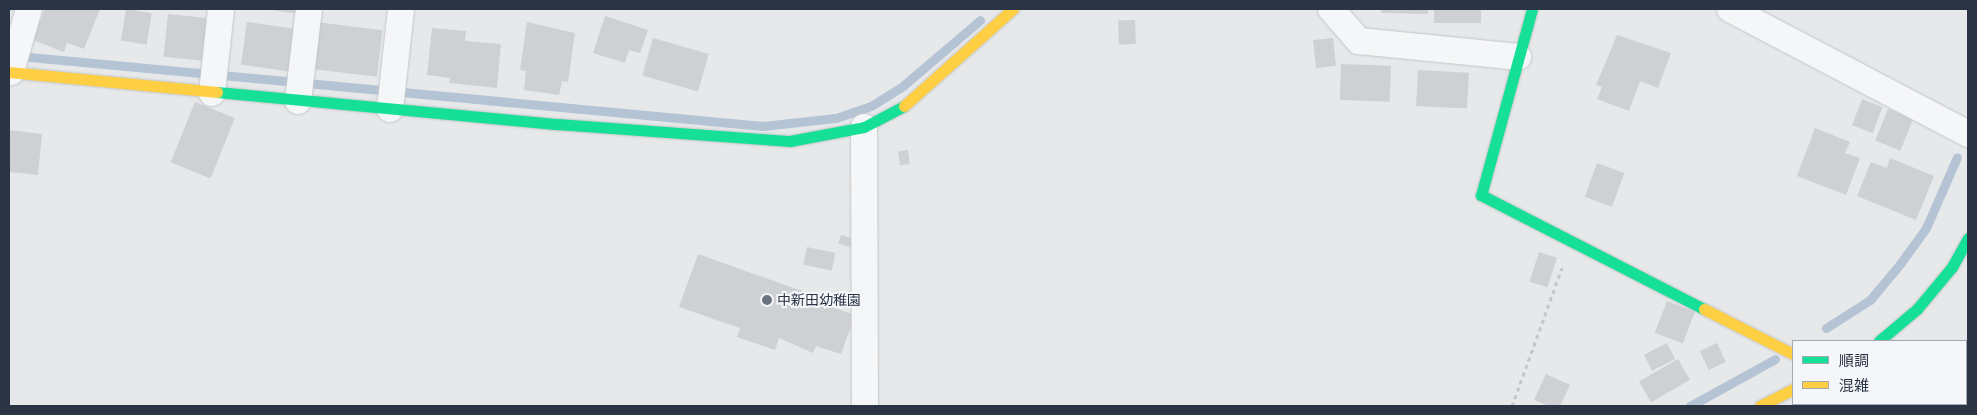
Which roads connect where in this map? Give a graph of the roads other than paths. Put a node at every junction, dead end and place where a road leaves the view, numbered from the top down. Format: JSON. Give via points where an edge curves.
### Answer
{"nodes":[{"id":1,"x":29,"y":9,"type":"edge"},
{"id":2,"x":221,"y":9,"type":"edge"},
{"id":3,"x":309,"y":9,"type":"edge"},
{"id":4,"x":401,"y":9,"type":"edge"},
{"id":5,"x":1013,"y":9,"type":"edge"},
{"id":6,"x":1332,"y":9,"type":"edge"},
{"id":7,"x":1532,"y":9,"type":"edge"},
{"id":8,"x":1730,"y":9,"type":"edge"},
{"id":9,"x":1518,"y":57,"type":"junction"},
{"id":10,"x":13,"y":63,"type":"edge"},
{"id":11,"x":213,"y":81,"type":"junction"},
{"id":12,"x":299,"y":88,"type":"junction"},
{"id":13,"x":391,"y":97,"type":"junction"},
{"id":14,"x":864,"y":127,"type":"junction"},
{"id":15,"x":1968,"y":134,"type":"edge"},
{"id":16,"x":1968,"y":238,"type":"edge"},
{"id":17,"x":1880,"y":340,"type":"edge"},
{"id":18,"x":1792,"y":353,"type":"edge"},
{"id":19,"x":1792,"y":390,"type":"edge"},
{"id":20,"x":865,"y":406,"type":"edge"},
{"id":21,"x":1760,"y":406,"type":"edge"}],
"edges":[{"from":1,"to":10,"type":"street"},
{"from":2,"to":11,"type":"street"},
{"from":3,"to":12,"type":"street"},
{"from":4,"to":13,"type":"street"},
{"from":5,"to":14,"type":"main road","via":[[906,105]]},
{"from":6,"to":9,"type":"street","via":[[1359,41]]},
{"from":7,"to":9,"type":"main road"},
{"from":8,"to":15,"type":"street"},
{"from":9,"to":18,"type":"main road","via":[[1481,195]]},
{"from":10,"to":11,"type":"main road"},
{"from":11,"to":12,"type":"main road"},
{"from":12,"to":13,"type":"main road"},
{"from":13,"to":14,"type":"main road","via":[[758,141],[828,136]]},
{"from":14,"to":20,"type":"street"},
{"from":16,"to":17,"type":"main road","via":[[1952,267],[1917,310]]},
{"from":19,"to":21,"type":"main road"}]}
